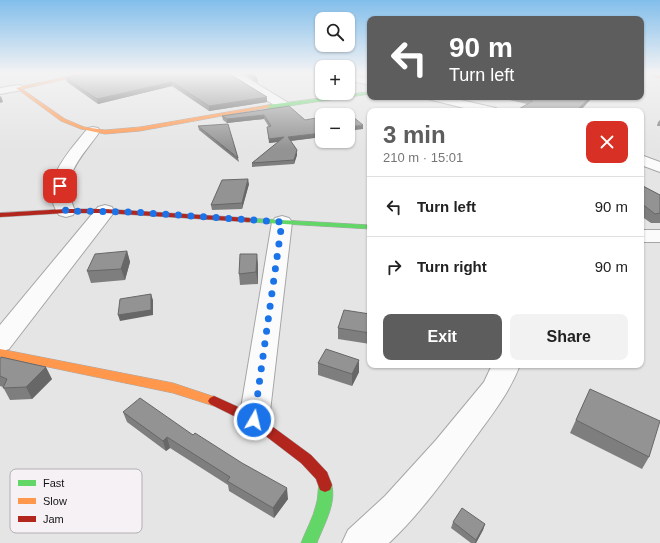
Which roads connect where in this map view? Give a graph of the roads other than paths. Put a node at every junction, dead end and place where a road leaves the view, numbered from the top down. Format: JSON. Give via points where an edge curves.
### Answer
{"nodes":[{"id":1,"x":32,"y":98,"type":"edge"},
{"id":2,"x":272,"y":98,"type":"edge"},
{"id":3,"x":331,"y":98,"type":"edge"},
{"id":4,"x":445,"y":100,"type":"edge"},
{"id":5,"x":283,"y":105,"type":"junction"},
{"id":6,"x":479,"y":108,"type":"edge"},
{"id":7,"x":94,"y":131,"type":"junction"},
{"id":8,"x":644,"y":161,"type":"edge"},
{"id":9,"x":660,"y":167,"type":"edge"},
{"id":10,"x":66,"y":211,"type":"junction"},
{"id":11,"x":105,"y":212,"type":"junction"},
{"id":12,"x":0,"y":215,"type":"edge"},
{"id":13,"x":282,"y":222,"type":"junction"},
{"id":14,"x":367,"y":227,"type":"edge"},
{"id":15,"x":644,"y":236,"type":"edge"},
{"id":16,"x":660,"y":236,"type":"edge"},
{"id":17,"x":0,"y":343,"type":"edge"},
{"id":18,"x":0,"y":353,"type":"edge"},
{"id":19,"x":505,"y":368,"type":"edge"},
{"id":20,"x":254,"y":420,"type":"junction"},
{"id":21,"x":309,"y":543,"type":"edge"},
{"id":22,"x":361,"y":543,"type":"edge"}],
"edges":[{"from":1,"to":7,"type":"street","via":[[52,114]]},
{"from":2,"to":5,"type":"street"},
{"from":3,"to":5,"type":"street"},
{"from":4,"to":6,"type":"street"},
{"from":5,"to":7,"type":"street","via":[[130,129]]},
{"from":7,"to":10,"type":"street","via":[[69,163],[60,186],[61,200]]},
{"from":8,"to":9,"type":"street"},
{"from":10,"to":11,"type":"street"},
{"from":10,"to":12,"type":"street"},
{"from":11,"to":13,"type":"street"},
{"from":11,"to":17,"type":"street"},
{"from":13,"to":14,"type":"street"},
{"from":13,"to":20,"type":"street"},
{"from":15,"to":16,"type":"street"},
{"from":18,"to":20,"type":"street","via":[[172,388],[214,401]]},
{"from":19,"to":22,"type":"street","via":[[494,390],[425,478],[379,528]]},
{"from":20,"to":21,"type":"street","via":[[306,459],[322,476],[326,488],[324,506]]}]}
